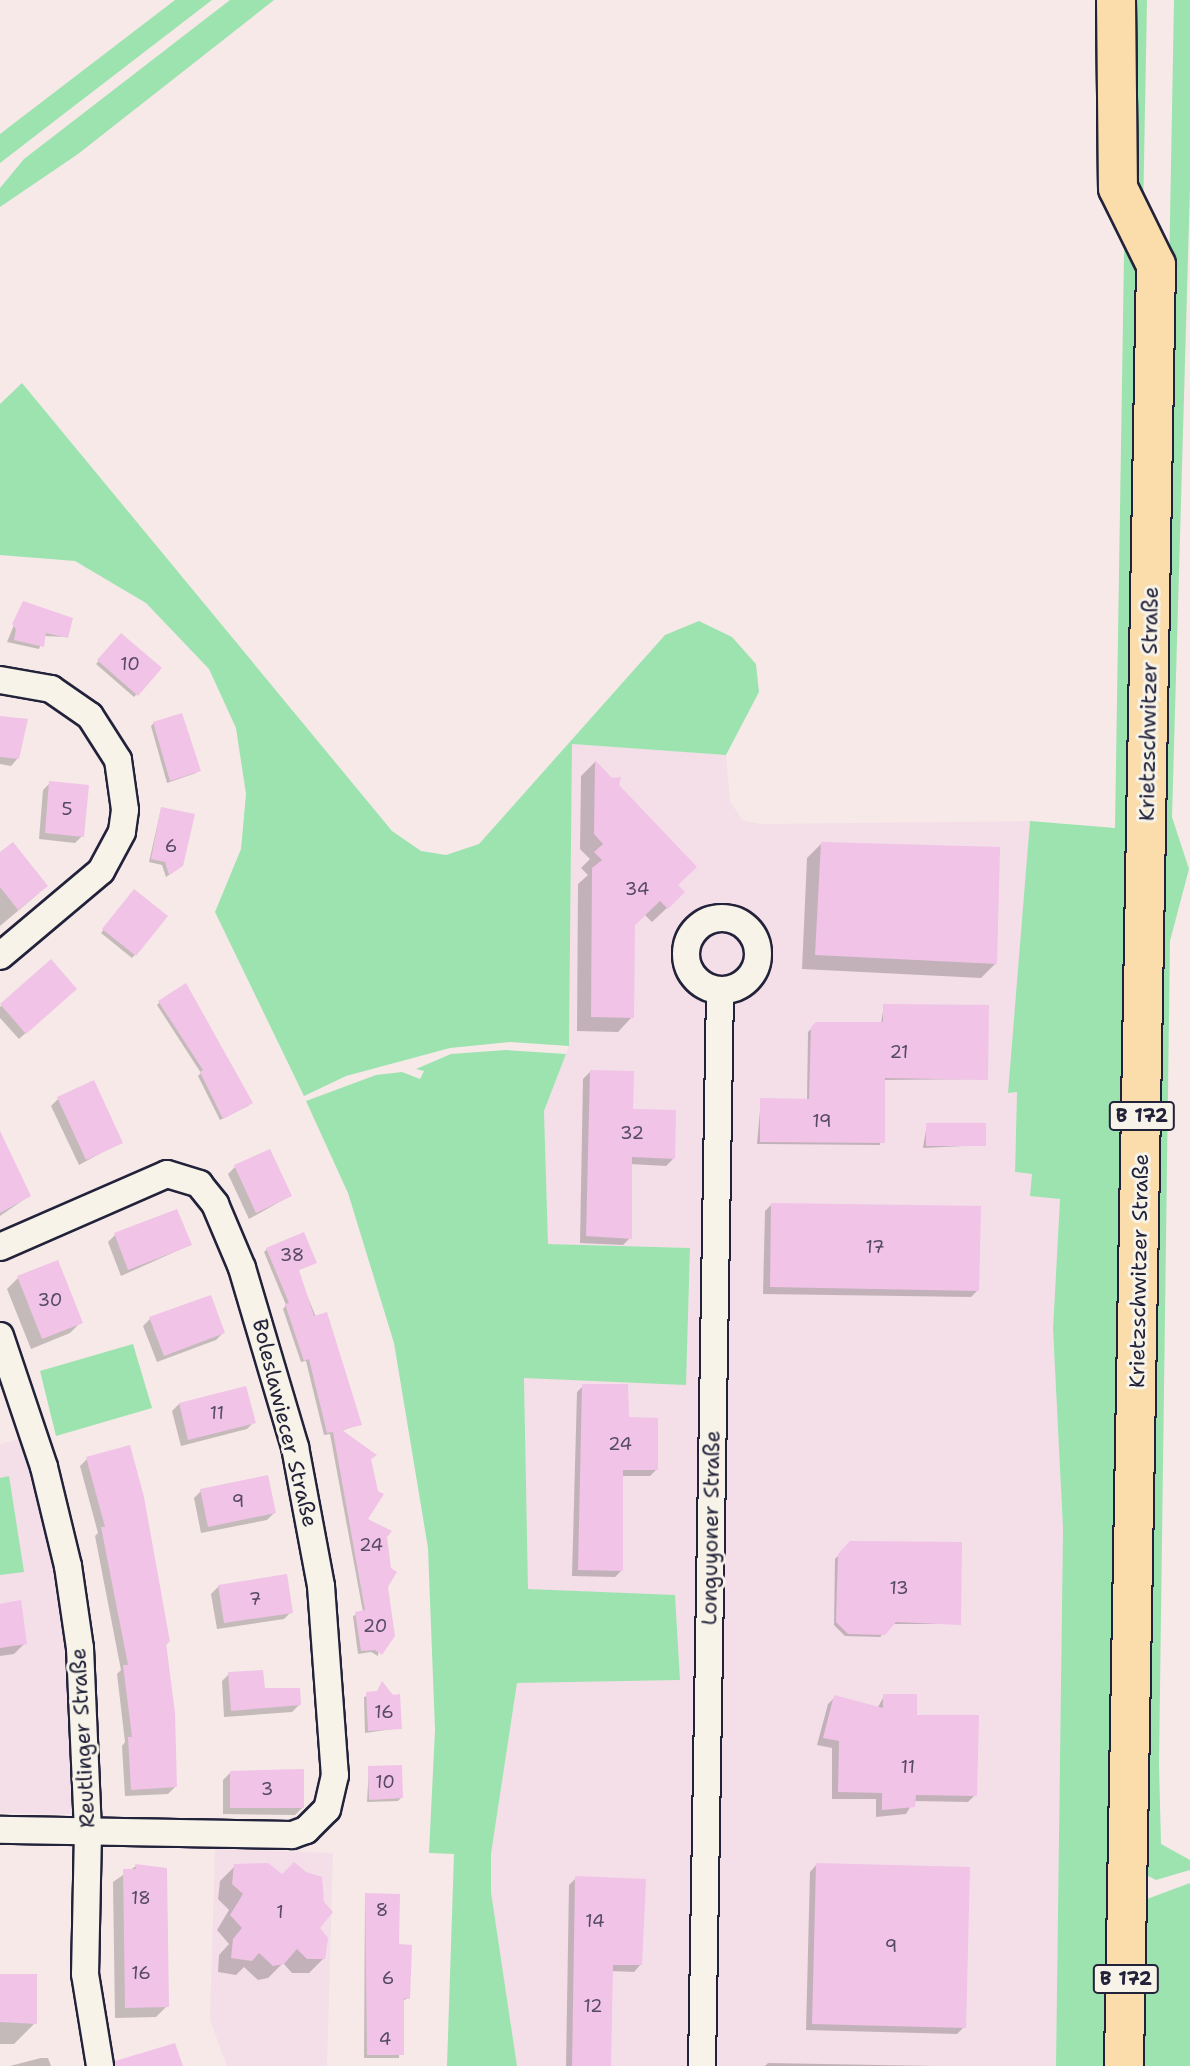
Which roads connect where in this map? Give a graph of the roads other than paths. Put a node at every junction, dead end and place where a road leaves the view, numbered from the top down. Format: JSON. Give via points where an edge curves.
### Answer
{"nodes":[{"id":1,"x":1116,"y":0,"type":"edge"},
{"id":2,"x":0,"y":680,"type":"edge"},
{"id":3,"x":0,"y":956,"type":"edge"},
{"id":4,"x":720,"y":990,"type":"dead end"},
{"id":5,"x":0,"y":1247,"type":"edge"},
{"id":6,"x":0,"y":1336,"type":"edge"},
{"id":7,"x":0,"y":1830,"type":"edge"},
{"id":8,"x":88,"y":1832,"type":"junction"},
{"id":9,"x":100,"y":2066,"type":"edge"},
{"id":10,"x":702,"y":2066,"type":"edge"},
{"id":11,"x":1124,"y":2066,"type":"edge"}],
"edges":[{"from":1,"to":11,"type":"main road","name":"Krietzschwitzer Straße","number":"B 172","via":[[1118,188],[1156,265]]},
{"from":2,"to":3,"type":"street","via":[[51,689],[90,716],[118,760],[125,810],[121,832],[101,871]]},
{"from":4,"to":10,"type":"street","name":"Longuyoner Straße"},
{"from":5,"to":8,"type":"street","name":"Boleslawiecer Straße","via":[[148,1180],[167,1174],[199,1184],[215,1205],[243,1268],[295,1447],[314,1539],[327,1634],[335,1775],[327,1809],[306,1830],[292,1835]]},
{"from":6,"to":8,"type":"street","name":"Reutlinger Straße","via":[[44,1467],[68,1566],[86,1703]]},
{"from":7,"to":8,"type":"street","name":"Boleslawiecer Straße"},
{"from":8,"to":9,"type":"street","name":"Reutlinger Straße","via":[[85,1974]]}]}
